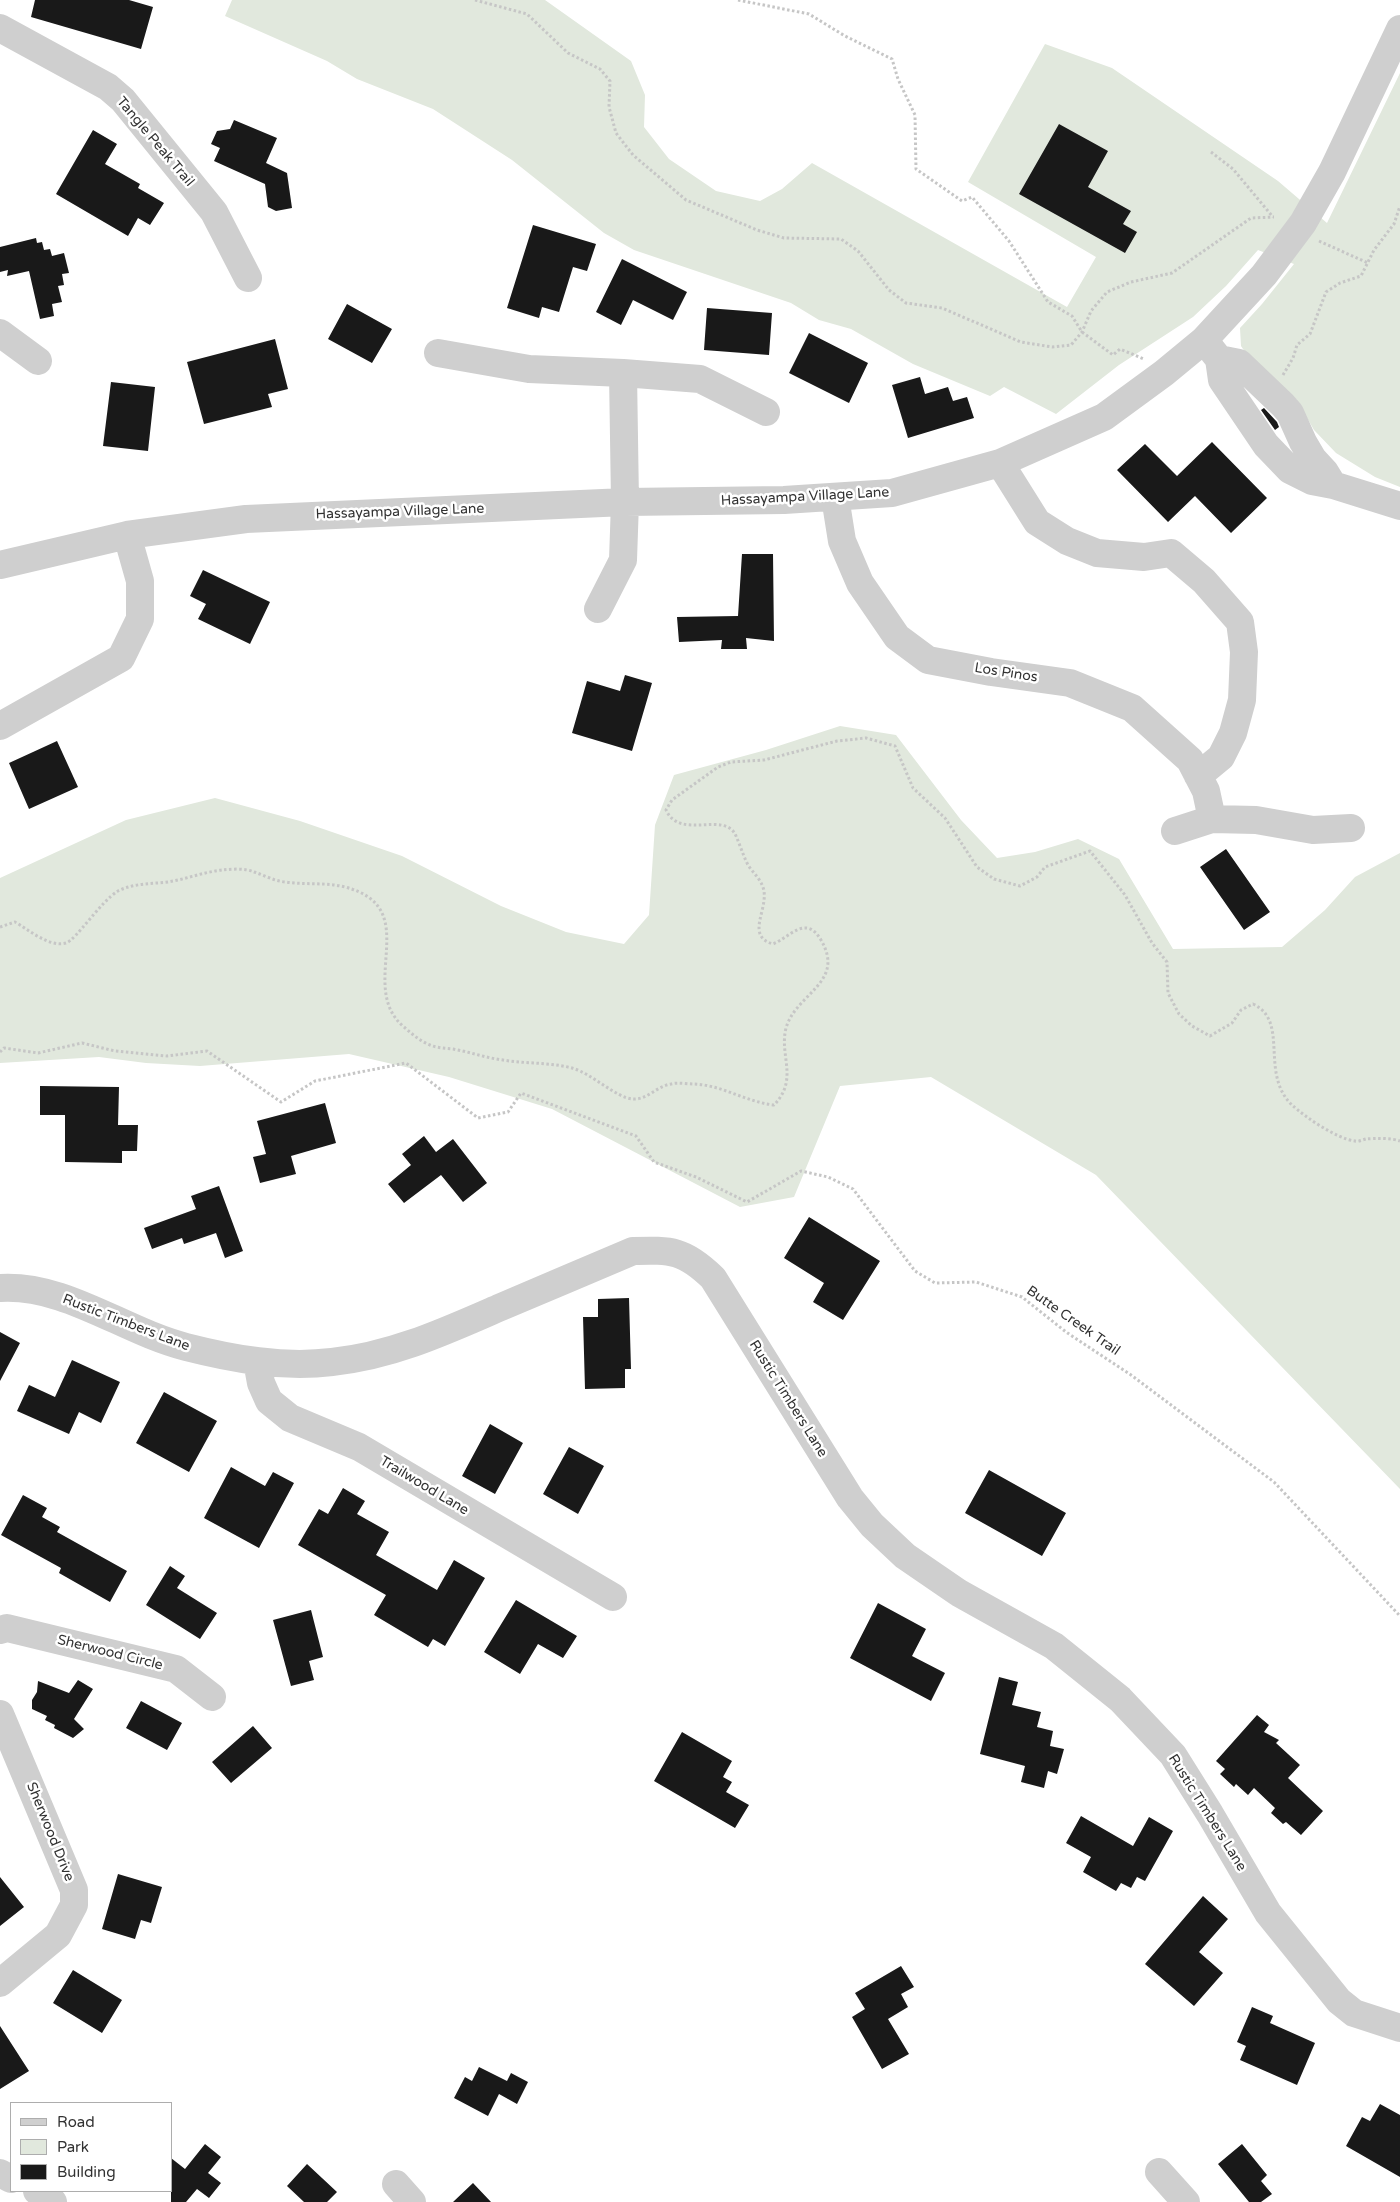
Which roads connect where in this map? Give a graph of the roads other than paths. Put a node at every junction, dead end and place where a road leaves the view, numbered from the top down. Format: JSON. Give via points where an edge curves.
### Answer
{"nodes":[{"id":1,"x":0,"y":28,"type":"edge"},
{"id":2,"x":1400,"y":29,"type":"edge"},
{"id":3,"x":248,"y":278,"type":"dead end"},
{"id":4,"x":0,"y":333,"type":"edge"},
{"id":5,"x":1211,"y":350,"type":"junction"},
{"id":6,"x":438,"y":353,"type":"dead end"},
{"id":7,"x":38,"y":361,"type":"dead end"},
{"id":8,"x":623,"y":373,"type":"junction"},
{"id":9,"x":766,"y":412,"type":"dead end"},
{"id":10,"x":1300,"y":437,"type":"junction"},
{"id":11,"x":1274,"y":455,"type":"junction"},
{"id":12,"x":1000,"y":463,"type":"junction"},
{"id":13,"x":1333,"y":485,"type":"junction"},
{"id":14,"x":835,"y":497,"type":"junction"},
{"id":15,"x":625,"y":502,"type":"junction"},
{"id":16,"x":1400,"y":506,"type":"edge"},
{"id":17,"x":127,"y":535,"type":"junction"},
{"id":18,"x":0,"y":565,"type":"edge"},
{"id":19,"x":598,"y":609,"type":"dead end"},
{"id":20,"x":0,"y":726,"type":"edge"},
{"id":21,"x":1198,"y":776,"type":"junction"},
{"id":22,"x":1212,"y":820,"type":"junction"},
{"id":23,"x":1351,"y":828,"type":"dead end"},
{"id":24,"x":1175,"y":831,"type":"dead end"},
{"id":25,"x":0,"y":1288,"type":"edge"},
{"id":26,"x":257,"y":1361,"type":"junction"},
{"id":27,"x":613,"y":1597,"type":"dead end"},
{"id":28,"x":0,"y":1630,"type":"edge"},
{"id":29,"x":212,"y":1697,"type":"dead end"},
{"id":30,"x":0,"y":1714,"type":"edge"},
{"id":31,"x":0,"y":1983,"type":"edge"},
{"id":32,"x":1400,"y":2028,"type":"edge"},
{"id":33,"x":1158,"y":2172,"type":"dead end"},
{"id":34,"x":38,"y":2192,"type":"edge"},
{"id":35,"x":53,"y":2202,"type":"edge"},
{"id":36,"x":1186,"y":2202,"type":"edge"}],
"edges":[{"from":1,"to":3,"type":"street","name":"Tangle Peak Trail","via":[[108,87],[123,100],[214,212]]},
{"from":2,"to":5,"type":"street","name":"Hassayampa Village Lane","via":[[1351,135],[1303,223]]},
{"from":4,"to":7,"type":"street"},
{"from":5,"to":10,"type":"street","via":[[1239,362],[1268,390],[1290,413]]},
{"from":5,"to":11,"type":"street","via":[[1222,380]]},
{"from":5,"to":12,"type":"street","name":"Hassayampa Village Lane","via":[[1164,373],[1104,417]]},
{"from":6,"to":8,"type":"street","via":[[529,369]]},
{"from":8,"to":9,"type":"street","via":[[700,379]]},
{"from":8,"to":15,"type":"street"},
{"from":10,"to":11,"type":"street"},
{"from":10,"to":13,"type":"street"},
{"from":11,"to":13,"type":"street","via":[[1300,476]]},
{"from":12,"to":14,"type":"street","name":"Hassayampa Village Lane","via":[[892,493]]},
{"from":12,"to":21,"type":"street","via":[[1037,522],[1067,541],[1097,553],[1144,557],[1171,553],[1204,581],[1240,622],[1244,652],[1242,700],[1233,733],[1221,757]]},
{"from":13,"to":16,"type":"street"},
{"from":14,"to":15,"type":"street","name":"Hassayampa Village Lane"},
{"from":14,"to":21,"type":"street","name":"Los Pinos","via":[[842,541],[860,583],[897,637],[928,660],[1070,683],[1132,708],[1190,760]]},
{"from":15,"to":17,"type":"street","name":"Hassayampa Village Lane","via":[[246,519]]},
{"from":15,"to":19,"type":"street","via":[[623,560]]},
{"from":17,"to":18,"type":"street","name":"Hassayampa Village Lane"},
{"from":17,"to":20,"type":"street","via":[[140,581],[140,619],[121,658]]},
{"from":21,"to":22,"type":"street","name":"Los Pinos","via":[[1206,791]]},
{"from":22,"to":23,"type":"street","via":[[1256,820],[1313,830]]},
{"from":22,"to":24,"type":"street"},
{"from":25,"to":26,"type":"street","name":"Rustic Timbers Lane","via":[[21,1287],[79,1303],[119,1323],[184,1347]]},
{"from":26,"to":27,"type":"street","name":"Trailwood Lane","via":[[261,1384],[269,1401],[290,1418],[359,1447]]},
{"from":26,"to":32,"type":"street","name":"Rustic Timbers Lane","via":[[280,1364],[331,1362],[395,1350],[633,1251],[665,1250],[694,1260],[713,1278],[850,1498],[872,1524],[905,1556],[959,1593],[1054,1646],[1120,1699],[1173,1755],[1268,1913],[1339,2001],[1354,2013]]},
{"from":28,"to":29,"type":"street","name":"Sherwood Circle","via":[[7,1628],[176,1670]]},
{"from":30,"to":31,"type":"street","name":"Sherwood Drive","via":[[74,1890],[74,1905],[58,1935]]},
{"from":33,"to":36,"type":"street"},
{"from":34,"to":35,"type":"street"}]}
